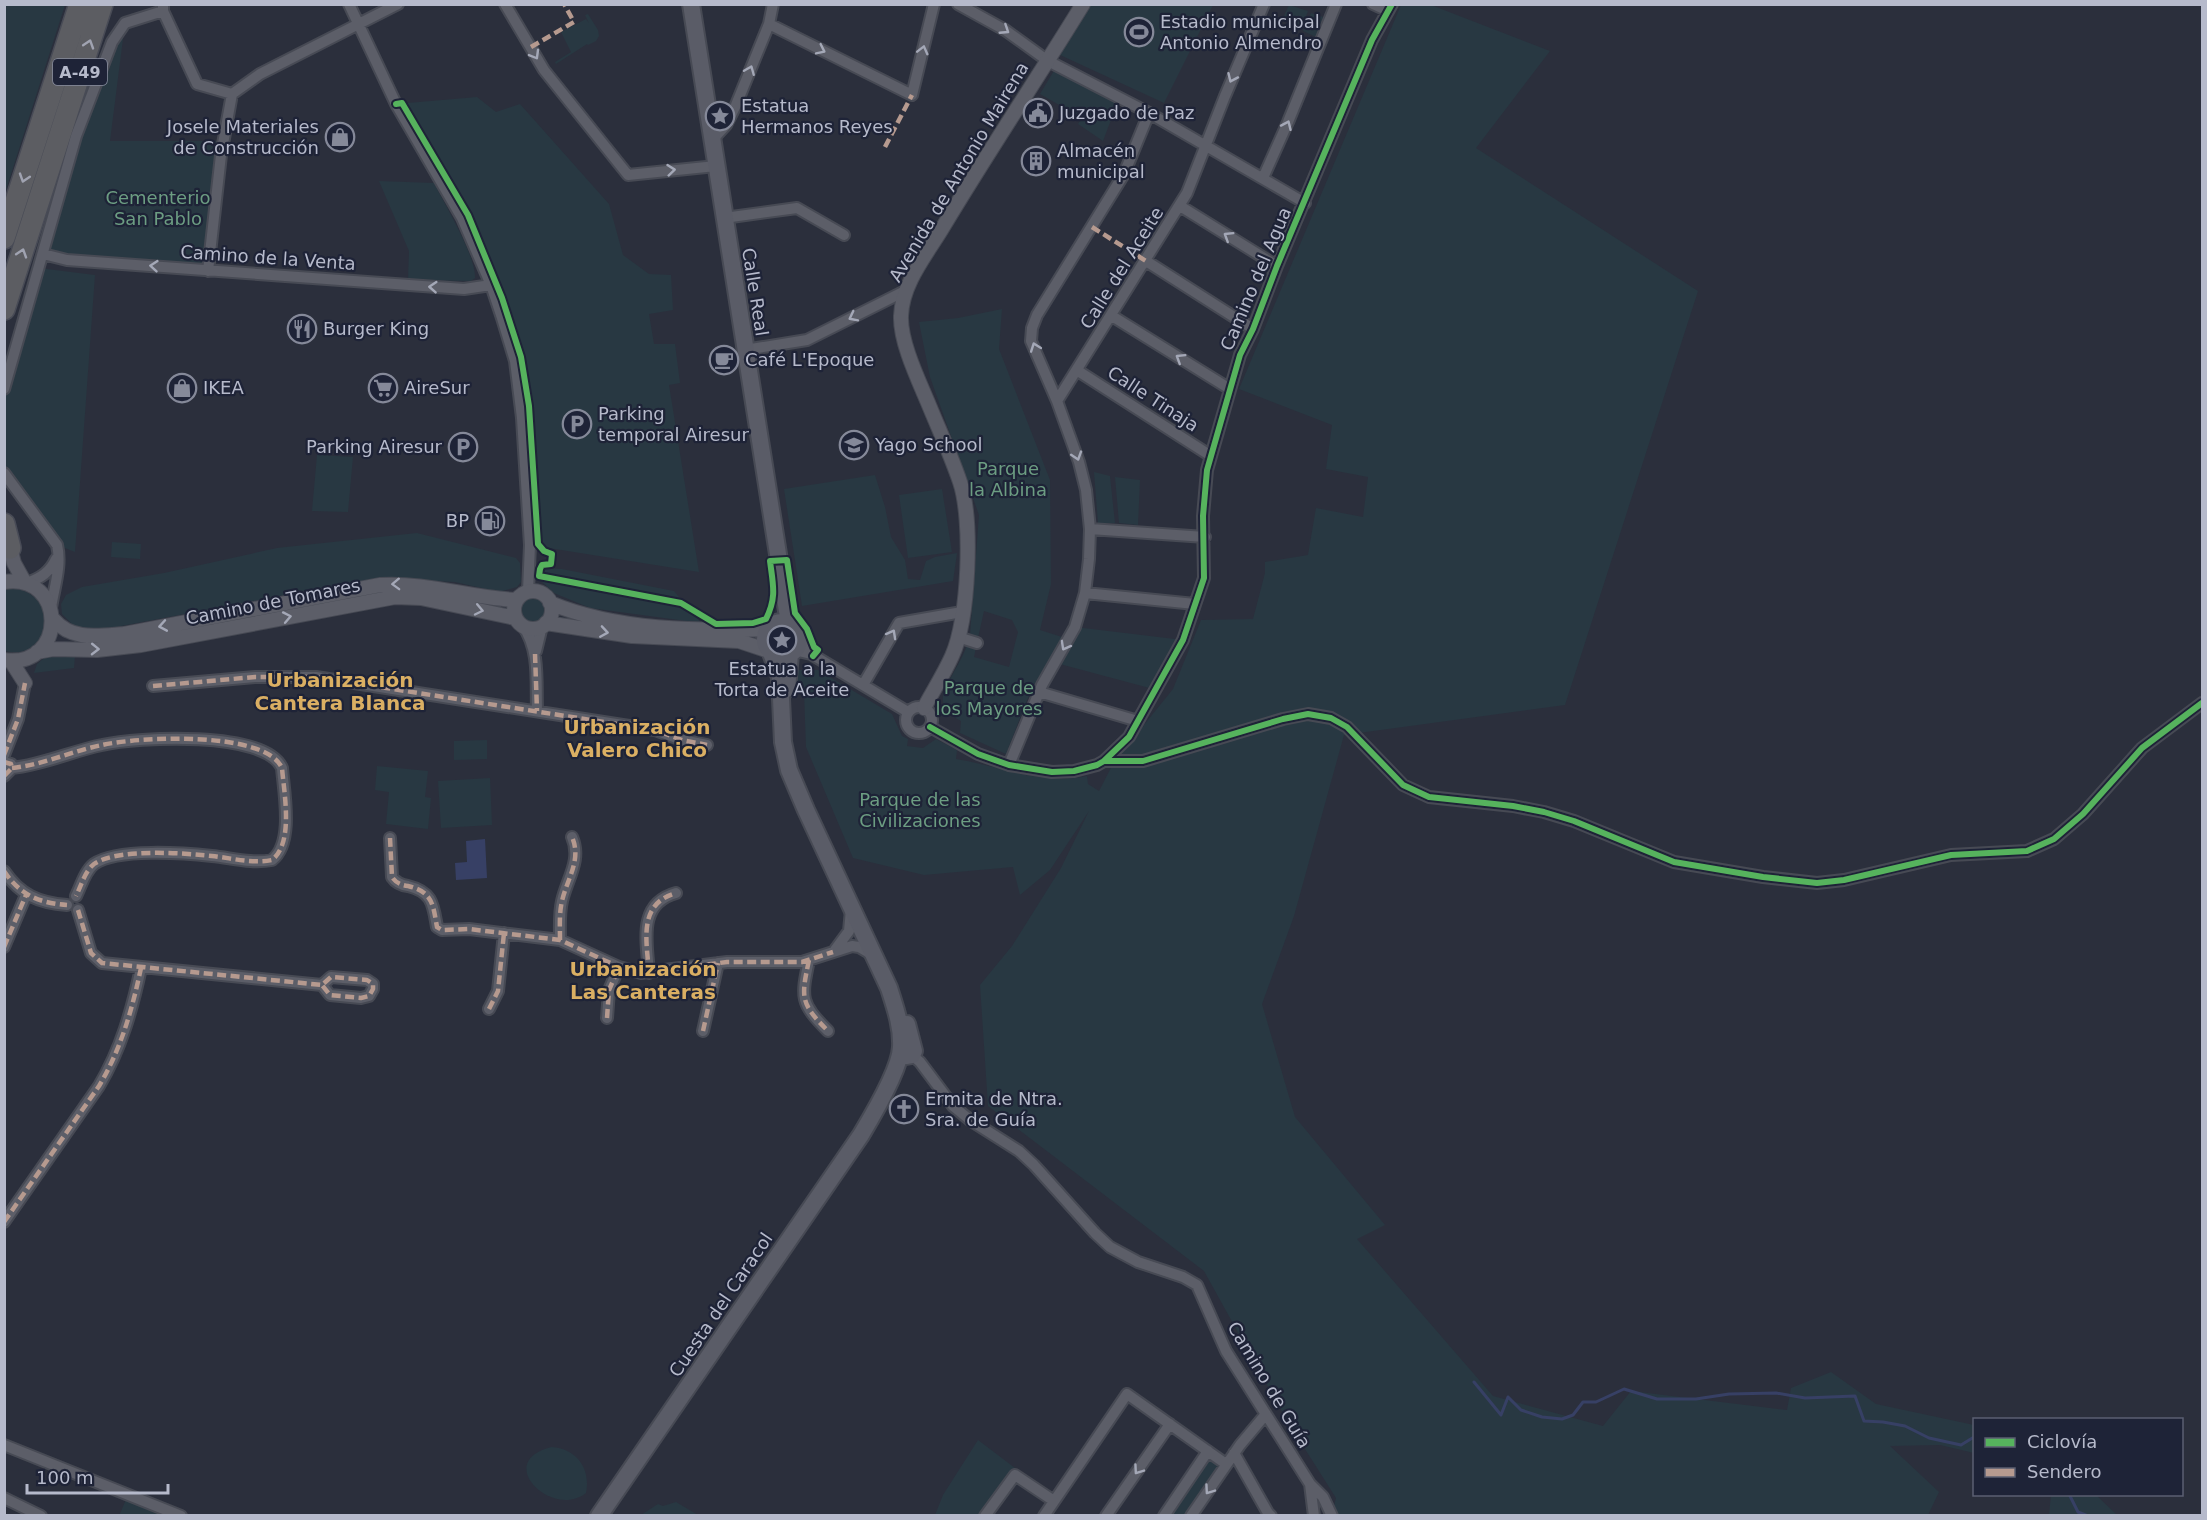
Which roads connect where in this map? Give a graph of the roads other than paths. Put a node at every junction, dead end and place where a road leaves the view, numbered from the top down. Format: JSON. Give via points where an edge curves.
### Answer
{"nodes":[{"id":1,"x":80,"y":4,"type":"edge"},
{"id":2,"x":102,"y":4,"type":"edge"},
{"id":3,"x":349,"y":4,"type":"edge"},
{"id":4,"x":398,"y":4,"type":"edge"},
{"id":5,"x":505,"y":4,"type":"edge"},
{"id":6,"x":691,"y":4,"type":"edge"},
{"id":7,"x":772,"y":4,"type":"edge"},
{"id":8,"x":934,"y":4,"type":"edge"},
{"id":9,"x":958,"y":4,"type":"edge"},
{"id":10,"x":1083,"y":4,"type":"edge"},
{"id":11,"x":1264,"y":4,"type":"edge"},
{"id":12,"x":1336,"y":4,"type":"edge"},
{"id":13,"x":1373,"y":4,"type":"edge"},
{"id":14,"x":163,"y":8,"type":"edge"},
{"id":15,"x":1390,"y":8,"type":"edge"},
{"id":16,"x":358,"y":23,"type":"junction"},
{"id":17,"x":769,"y":24,"type":"junction"},
{"id":18,"x":1048,"y":61,"type":"junction"},
{"id":19,"x":232,"y":94,"type":"junction"},
{"id":20,"x":1149,"y":113,"type":"junction"},
{"id":21,"x":713,"y":139,"type":"junction"},
{"id":22,"x":1205,"y":147,"type":"junction"},
{"id":23,"x":716,"y":165,"type":"junction"},
{"id":24,"x":1263,"y":178,"type":"junction"},
{"id":25,"x":1305,"y":203,"type":"junction"},
{"id":26,"x":1180,"y":206,"type":"junction"},
{"id":27,"x":724,"y":218,"type":"junction"},
{"id":28,"x":844,"y":235,"type":"dead end"},
{"id":29,"x":4,"y":238,"type":"edge"},
{"id":30,"x":43,"y":254,"type":"junction"},
{"id":31,"x":1146,"y":261,"type":"junction"},
{"id":32,"x":1277,"y":266,"type":"junction"},
{"id":33,"x":208,"y":271,"type":"junction"},
{"id":34,"x":491,"y":285,"type":"junction"},
{"id":35,"x":905,"y":291,"type":"junction"},
{"id":36,"x":4,"y":309,"type":"edge"},
{"id":37,"x":1112,"y":316,"type":"junction"},
{"id":38,"x":1253,"y":328,"type":"junction"},
{"id":39,"x":745,"y":350,"type":"junction"},
{"id":40,"x":1078,"y":371,"type":"junction"},
{"id":41,"x":4,"y":389,"type":"edge"},
{"id":42,"x":1230,"y":389,"type":"junction"},
{"id":43,"x":1057,"y":401,"type":"junction"},
{"id":44,"x":1211,"y":456,"type":"junction"},
{"id":45,"x":4,"y":473,"type":"edge"},
{"id":46,"x":1090,"y":529,"type":"junction"},
{"id":47,"x":6,"y":532,"type":"edge"},
{"id":48,"x":1205,"y":537,"type":"junction"},
{"id":49,"x":59,"y":553,"type":"junction"},
{"id":50,"x":4,"y":571,"type":"edge"},
{"id":51,"x":4,"y":582,"type":"edge"},
{"id":52,"x":26,"y":583,"type":"junction"},
{"id":53,"x":783,"y":585,"type":"junction"},
{"id":54,"x":1084,"y":593,"type":"junction"},
{"id":55,"x":522,"y":596,"type":"junction"},
{"id":56,"x":550,"y":603,"type":"junction"},
{"id":57,"x":1195,"y":604,"type":"junction"},
{"id":58,"x":962,"y":612,"type":"junction"},
{"id":59,"x":52,"y":613,"type":"junction"},
{"id":60,"x":519,"y":622,"type":"junction"},
{"id":61,"x":544,"y":624,"type":"junction"},
{"id":62,"x":772,"y":626,"type":"junction"},
{"id":63,"x":958,"y":637,"type":"junction"},
{"id":64,"x":977,"y":643,"type":"dead end"},
{"id":65,"x":797,"y":644,"type":"junction"},
{"id":66,"x":770,"y":652,"type":"junction"},
{"id":67,"x":535,"y":654,"type":"junction"},
{"id":68,"x":33,"y":655,"type":"junction"},
{"id":69,"x":8,"y":660,"type":"edge"},
{"id":70,"x":25,"y":683,"type":"junction"},
{"id":71,"x":863,"y":685,"type":"junction"},
{"id":72,"x":153,"y":686,"type":"dead end"},
{"id":73,"x":1039,"y":693,"type":"junction"},
{"id":74,"x":2202,"y":703,"type":"edge"},
{"id":75,"x":924,"y":708,"type":"junction"},
{"id":76,"x":537,"y":711,"type":"junction"},
{"id":77,"x":908,"y":712,"type":"junction"},
{"id":78,"x":1138,"y":721,"type":"junction"},
{"id":79,"x":930,"y":727,"type":"junction"},
{"id":80,"x":707,"y":745,"type":"dead end"},
{"id":81,"x":4,"y":755,"type":"edge"},
{"id":82,"x":1104,"y":761,"type":"junction"},
{"id":83,"x":1009,"y":765,"type":"junction"},
{"id":84,"x":7,"y":769,"type":"edge"},
{"id":85,"x":572,"y":837,"type":"dead end"},
{"id":86,"x":390,"y":838,"type":"dead end"},
{"id":87,"x":4,"y":871,"type":"edge"},
{"id":88,"x":676,"y":893,"type":"dead end"},
{"id":89,"x":26,"y":895,"type":"junction"},
{"id":90,"x":76,"y":896,"type":"junction"},
{"id":91,"x":67,"y":905,"type":"junction"},
{"id":92,"x":851,"y":909,"type":"junction"},
{"id":93,"x":78,"y":910,"type":"junction"},
{"id":94,"x":504,"y":933,"type":"junction"},
{"id":95,"x":560,"y":940,"type":"junction"},
{"id":96,"x":4,"y":947,"type":"edge"},
{"id":97,"x":833,"y":952,"type":"junction"},
{"id":98,"x":874,"y":956,"type":"junction"},
{"id":99,"x":809,"y":960,"type":"junction"},
{"id":100,"x":718,"y":963,"type":"junction"},
{"id":101,"x":618,"y":967,"type":"junction"},
{"id":102,"x":141,"y":968,"type":"junction"},
{"id":103,"x":649,"y":973,"type":"junction"},
{"id":104,"x":322,"y":986,"type":"dead end"},
{"id":105,"x":489,"y":1009,"type":"dead end"},
{"id":106,"x":607,"y":1018,"type":"dead end"},
{"id":107,"x":703,"y":1031,"type":"dead end"},
{"id":108,"x":828,"y":1031,"type":"dead end"},
{"id":109,"x":908,"y":1049,"type":"junction"},
{"id":110,"x":4,"y":1222,"type":"edge"},
{"id":111,"x":1266,"y":1414,"type":"junction"},
{"id":112,"x":1170,"y":1425,"type":"junction"},
{"id":113,"x":4,"y":1445,"type":"edge"},
{"id":114,"x":1208,"y":1451,"type":"junction"},
{"id":115,"x":1234,"y":1453,"type":"junction"},
{"id":116,"x":1226,"y":1464,"type":"junction"},
{"id":117,"x":1310,"y":1484,"type":"junction"},
{"id":118,"x":4,"y":1498,"type":"edge"},
{"id":119,"x":1054,"y":1501,"type":"junction"},
{"id":120,"x":41,"y":1515,"type":"edge"},
{"id":121,"x":181,"y":1515,"type":"edge"},
{"id":122,"x":599,"y":1515,"type":"edge"},
{"id":123,"x":985,"y":1515,"type":"edge"},
{"id":124,"x":1044,"y":1515,"type":"edge"},
{"id":125,"x":1106,"y":1515,"type":"edge"},
{"id":126,"x":1164,"y":1515,"type":"edge"},
{"id":127,"x":1191,"y":1515,"type":"edge"},
{"id":128,"x":1271,"y":1515,"type":"edge"},
{"id":129,"x":1314,"y":1515,"type":"edge"},
{"id":130,"x":1332,"y":1515,"type":"edge"}],
"edges":[{"from":1,"to":29,"type":"highway","number":"A-49","one_way":true},
{"from":36,"to":2,"type":"highway","number":"A-49","one_way":true},
{"from":3,"to":16,"type":"street"},
{"from":4,"to":16,"type":"street"},
{"from":5,"to":23,"type":"street","one_way":true,"via":[[544,70],[628,175]]},
{"from":6,"to":21,"type":"main road","name":"Calle Real"},
{"from":7,"to":17,"type":"street"},
{"from":17,"to":8,"type":"street","one_way":true,"via":[[912,95]]},
{"from":9,"to":18,"type":"street","one_way":true,"via":[[1005,30]]},
{"from":10,"to":18,"type":"street","name":"Avenida de Antonio Mairena"},
{"from":11,"to":22,"type":"street","name":"Calle del Aceite","one_way":true},
{"from":24,"to":12,"type":"street","one_way":true},
{"from":13,"to":15,"type":"street"},
{"from":14,"to":19,"type":"street","via":[[197,84]]},
{"from":14,"to":30,"type":"street","via":[[125,23],[112,42],[76,136]]},
{"from":15,"to":25,"type":"street","name":"Camino del Agua","via":[[1372,40]]},
{"from":16,"to":19,"type":"street","via":[[260,74]]},
{"from":16,"to":34,"type":"street","via":[[396,104],[462,218]]},
{"from":21,"to":17,"type":"street","one_way":true,"via":[[736,105]]},
{"from":18,"to":20,"type":"street"},
{"from":18,"to":35,"type":"street","name":"Avenida de Antonio Mairena"},
{"from":19,"to":33,"type":"street"},
{"from":20,"to":22,"type":"street"},
{"from":43,"to":20,"type":"street","one_way":true,"via":[[1031,340],[1032,328],[1124,174]]},
{"from":21,"to":23,"type":"main road","name":"Calle Real"},
{"from":22,"to":24,"type":"street"},
{"from":22,"to":26,"type":"street","name":"Calle del Aceite"},
{"from":23,"to":27,"type":"main road","name":"Calle Real"},
{"from":24,"to":25,"type":"street"},
{"from":25,"to":32,"type":"street","name":"Camino del Agua"},
{"from":26,"to":31,"type":"street","name":"Calle del Aceite"},
{"from":32,"to":26,"type":"street","one_way":true},
{"from":27,"to":28,"type":"street","via":[[797,208]]},
{"from":27,"to":39,"type":"main road","name":"Calle Real"},
{"from":33,"to":30,"type":"street","name":"Camino de la Venta","one_way":true,"via":[[67,260]]},
{"from":30,"to":41,"type":"street"},
{"from":31,"to":37,"type":"street","name":"Calle del Aceite"},
{"from":31,"to":38,"type":"street"},
{"from":32,"to":38,"type":"street","name":"Camino del Agua"},
{"from":34,"to":33,"type":"street","name":"Camino de la Venta","one_way":true,"via":[[464,289]]},
{"from":34,"to":55,"type":"street","via":[[515,361],[526,460],[530,545]]},
{"from":35,"to":39,"type":"street","one_way":true,"via":[[807,340]]},
{"from":35,"to":58,"type":"street","name":"Avenida de Antonio Mairena","via":[[901,317],[915,374],[960,483],[966,509]]},
{"from":37,"to":40,"type":"street","name":"Calle del Aceite"},
{"from":42,"to":37,"type":"street","one_way":true},
{"from":38,"to":42,"type":"street","name":"Camino del Agua"},
{"from":39,"to":53,"type":"main road","name":"Calle Real"},
{"from":40,"to":43,"type":"street","name":"Calle del Aceite"},
{"from":40,"to":44,"type":"street","name":"Calle Tinaja"},
{"from":42,"to":44,"type":"street","name":"Camino del Agua"},
{"from":43,"to":46,"type":"street","one_way":true,"via":[[1079,462]]},
{"from":44,"to":48,"type":"street","name":"Camino del Agua","via":[[1203,516]]},
{"from":45,"to":49,"type":"street"},
{"from":46,"to":48,"type":"street"},
{"from":46,"to":54,"type":"street"},
{"from":47,"to":50,"type":"street"},
{"from":47,"to":52,"type":"street","via":[[14,563]]},
{"from":48,"to":57,"type":"street","name":"Camino del Agua","via":[[1204,578]]},
{"from":49,"to":52,"type":"street","via":[[51,569]]},
{"from":49,"to":59,"type":"street"},
{"from":51,"to":52,"type":"street"},
{"from":52,"to":59,"type":"street","name":"Camino de Tomares","via":[[43,595]]},
{"from":53,"to":62,"type":"main road","name":"Calle Real"},
{"from":53,"to":65,"type":"main road","name":"Calle Real"},
{"from":54,"to":57,"type":"street"},
{"from":54,"to":73,"type":"street","one_way":true,"via":[[1075,627]]},
{"from":55,"to":56,"type":"street","via":[[539,592]]},
{"from":55,"to":59,"type":"street","name":"Camino de Tomares","one_way":true,"via":[[500,599],[404,583],[380,585],[99,636],[70,634]]},
{"from":55,"to":60,"type":"street","via":[[514,606]]},
{"from":56,"to":61,"type":"street","via":[[551,613]]},
{"from":56,"to":62,"type":"street","via":[[619,622],[669,628]]},
{"from":57,"to":78,"type":"street","name":"Camino del Agua","via":[[1183,640]]},
{"from":58,"to":63,"type":"street","name":"Avenida de Antonio Mairena"},
{"from":71,"to":58,"type":"street","one_way":true,"via":[[898,623]]},
{"from":59,"to":68,"type":"street","via":[[50,635]]},
{"from":60,"to":61,"type":"street","via":[[532,628]]},
{"from":60,"to":67,"type":"street","via":[[530,636]]},
{"from":68,"to":60,"type":"street","name":"Camino de Tomares","one_way":true,"via":[[53,649],[141,645],[395,597],[421,598]]},
{"from":61,"to":66,"type":"street","one_way":true,"via":[[632,636],[739,641]]},
{"from":61,"to":67,"type":"street"},
{"from":62,"to":65,"type":"main road","via":[[784,622]]},
{"from":62,"to":66,"type":"main road","via":[[765,641]]},
{"from":63,"to":64,"type":"street"},
{"from":63,"to":75,"type":"street","name":"Avenida de Antonio Mairena","via":[[953,656]]},
{"from":65,"to":66,"type":"main road","via":[[781,656]]},
{"from":65,"to":71,"type":"street"},
{"from":65,"to":109,"type":"main road","via":[[787,694],[790,738],[800,776],[899,993]]},
{"from":66,"to":92,"type":"main road","via":[[780,677],[783,742],[789,770]]},
{"from":67,"to":76,"type":"street"},
{"from":68,"to":69,"type":"street","name":"Camino de Tomares"},
{"from":68,"to":70,"type":"street"},
{"from":69,"to":70,"type":"street"},
{"from":70,"to":81,"type":"street","via":[[18,719]]},
{"from":71,"to":77,"type":"street"},
{"from":72,"to":76,"type":"street","via":[[255,677],[316,677]]},
{"from":73,"to":78,"type":"street"},
{"from":73,"to":83,"type":"street"},
{"from":74,"to":82,"type":"street","via":[[2142,748],[2083,814],[2054,839],[2027,850],[1951,855],[1817,883],[1682,864],[1544,812],[1429,797],[1403,785],[1347,727],[1331,718],[1308,714],[1143,761]]},
{"from":75,"to":77,"type":"street"},
{"from":75,"to":79,"type":"street","via":[[931,716]]},
{"from":76,"to":80,"type":"street","via":[[655,730]]},
{"from":77,"to":79,"type":"street","via":[[906,722],[912,731],[923,732]]},
{"from":78,"to":82,"type":"street","name":"Camino del Agua","via":[[1129,737]]},
{"from":79,"to":83,"type":"street","name":"Camino del Agua","via":[[978,754]]},
{"from":82,"to":83,"type":"street","name":"Camino del Agua","via":[[1074,771],[1052,772]]},
{"from":84,"to":90,"type":"street","via":[[103,744],[147,738],[234,744],[262,750],[279,760],[285,836],[283,848],[272,860],[154,853],[120,855],[94,864]]},
{"from":85,"to":95,"type":"street","via":[[576,857],[561,906]]},
{"from":86,"to":94,"type":"street","via":[[392,877],[400,885],[426,893],[433,903],[439,929]]},
{"from":87,"to":89,"type":"street"},
{"from":88,"to":103,"type":"street","via":[[659,901],[648,921]]},
{"from":89,"to":91,"type":"street"},
{"from":89,"to":96,"type":"street"},
{"from":90,"to":91,"type":"street","via":[[68,899]]},
{"from":90,"to":93,"type":"street","via":[[82,904]]},
{"from":91,"to":93,"type":"street"},
{"from":92,"to":97,"type":"street","via":[[849,931]]},
{"from":92,"to":98,"type":"main road"},
{"from":93,"to":102,"type":"street","via":[[96,959]]},
{"from":94,"to":95,"type":"street"},
{"from":94,"to":105,"type":"street","via":[[498,991]]},
{"from":95,"to":101,"type":"street"},
{"from":97,"to":98,"type":"street","via":[[852,946]]},
{"from":97,"to":99,"type":"street"},
{"from":98,"to":109,"type":"main road"},
{"from":99,"to":100,"type":"street"},
{"from":99,"to":108,"type":"street","via":[[804,999]]},
{"from":100,"to":103,"type":"street"},
{"from":100,"to":107,"type":"street"},
{"from":101,"to":103,"type":"street"},
{"from":101,"to":106,"type":"street","via":[[609,990]]},
{"from":102,"to":104,"type":"street"},
{"from":102,"to":110,"type":"street","via":[[129,1019],[112,1064]]},
{"from":109,"to":111,"type":"street","name":"Camino de Guía","via":[[961,1113],[1018,1151],[1045,1175],[1110,1247],[1197,1286],[1226,1351]]},
{"from":109,"to":122,"type":"main road","name":"Cuesta del Caracol","via":[[874,1114]]},
{"from":111,"to":115,"type":"street"},
{"from":111,"to":117,"type":"street","name":"Camino de Guía"},
{"from":112,"to":114,"type":"street"},
{"from":112,"to":119,"type":"street","via":[[1127,1394]]},
{"from":112,"to":125,"type":"street","one_way":true},
{"from":113,"to":121,"type":"street"},
{"from":114,"to":116,"type":"street"},
{"from":114,"to":126,"type":"street"},
{"from":115,"to":116,"type":"street"},
{"from":115,"to":128,"type":"street"},
{"from":116,"to":127,"type":"street","one_way":true},
{"from":117,"to":129,"type":"street"},
{"from":117,"to":130,"type":"street","name":"Camino de Guía","via":[[1323,1497]]},
{"from":118,"to":120,"type":"street"},
{"from":119,"to":123,"type":"street","via":[[1015,1475]]},
{"from":119,"to":124,"type":"street"}]}
